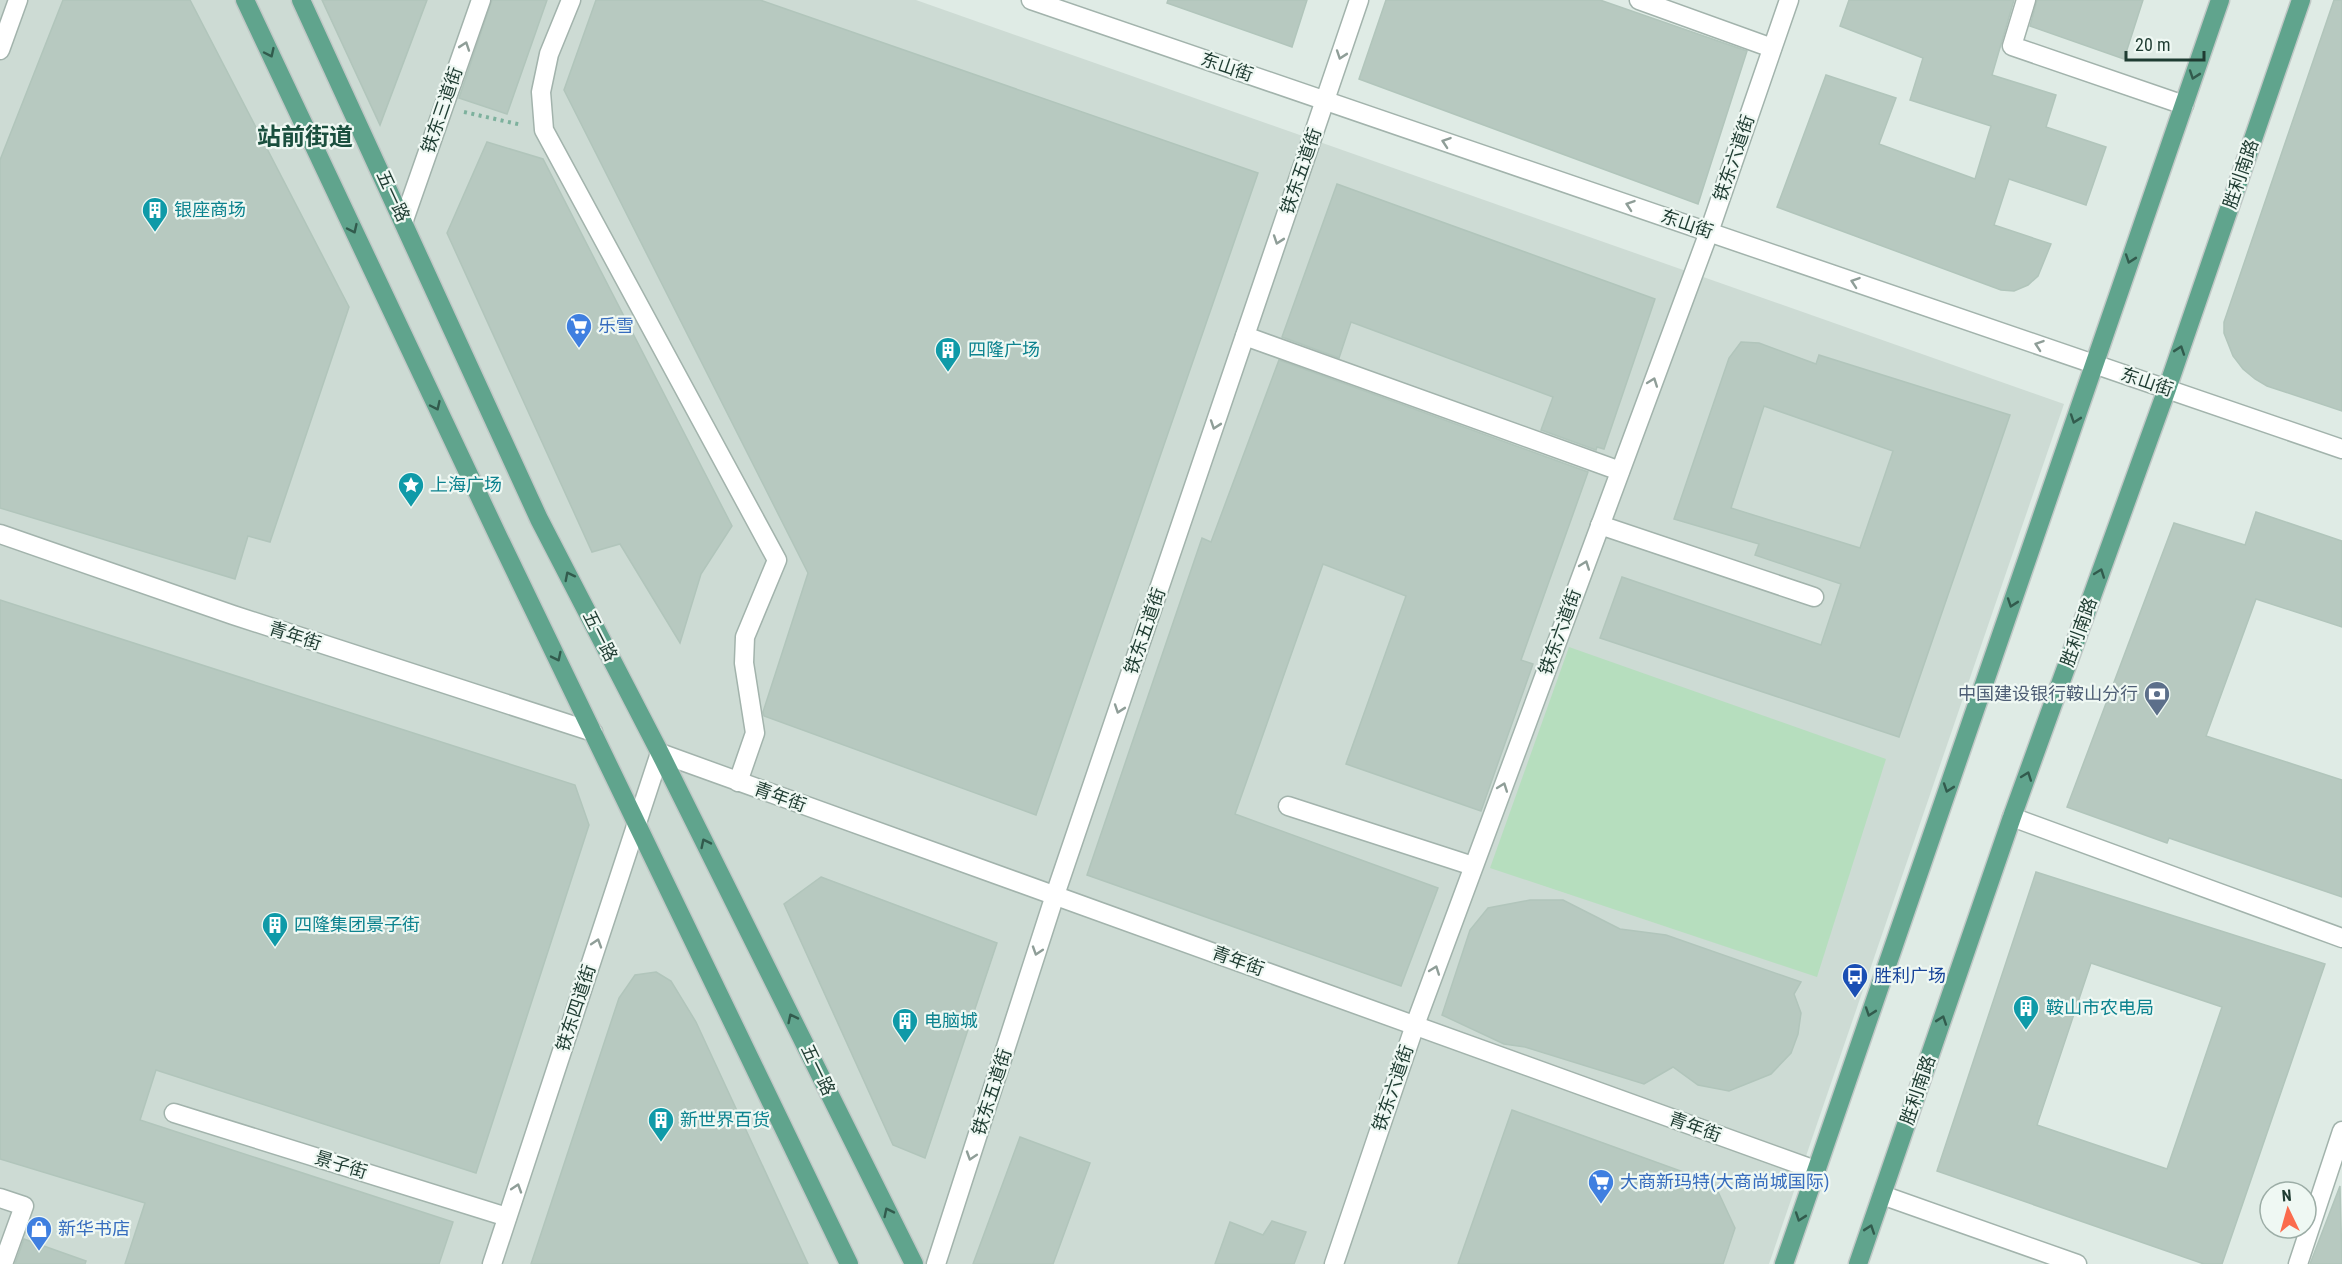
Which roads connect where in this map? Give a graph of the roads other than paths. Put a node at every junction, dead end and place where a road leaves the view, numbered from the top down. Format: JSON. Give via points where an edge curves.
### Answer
{"nodes":[{"id":1,"x":18,"y":0,"type":"edge"},
{"id":2,"x":245,"y":0,"type":"edge"},
{"id":3,"x":302,"y":0,"type":"edge"},
{"id":4,"x":481,"y":0,"type":"edge"},
{"id":5,"x":571,"y":0,"type":"edge"},
{"id":6,"x":1032,"y":0,"type":"edge"},
{"id":7,"x":1359,"y":0,"type":"edge"},
{"id":8,"x":1639,"y":0,"type":"edge"},
{"id":9,"x":1789,"y":0,"type":"edge"},
{"id":10,"x":2026,"y":0,"type":"edge"},
{"id":11,"x":2220,"y":0,"type":"edge"},
{"id":12,"x":2301,"y":0,"type":"edge"},
{"id":13,"x":1772,"y":48,"type":"junction"},
{"id":14,"x":0,"y":50,"type":"edge"},
{"id":15,"x":1325,"y":100,"type":"junction"},
{"id":16,"x":2184,"y":105,"type":"junction"},
{"id":17,"x":404,"y":220,"type":"junction"},
{"id":18,"x":1709,"y":232,"type":"junction"},
{"id":19,"x":1245,"y":336,"type":"junction"},
{"id":20,"x":2094,"y":364,"type":"junction"},
{"id":21,"x":2167,"y":389,"type":"junction"},
{"id":22,"x":2342,"y":449,"type":"edge"},
{"id":23,"x":1620,"y":471,"type":"junction"},
{"id":24,"x":1600,"y":525,"type":"junction"},
{"id":25,"x":0,"y":534,"type":"edge"},
{"id":26,"x":1814,"y":597,"type":"dead end"},
{"id":27,"x":592,"y":732,"type":"junction"},
{"id":28,"x":660,"y":753,"type":"junction"},
{"id":29,"x":738,"y":782,"type":"junction"},
{"id":30,"x":1288,"y":806,"type":"dead end"},
{"id":31,"x":2012,"y":817,"type":"junction"},
{"id":32,"x":636,"y":823,"type":"junction"},
{"id":33,"x":1473,"y":866,"type":"junction"},
{"id":34,"x":1055,"y":895,"type":"junction"},
{"id":35,"x":2342,"y":938,"type":"edge"},
{"id":36,"x":1415,"y":1025,"type":"junction"},
{"id":37,"x":174,"y":1113,"type":"dead end"},
{"id":38,"x":2342,"y":1131,"type":"edge"},
{"id":39,"x":1815,"y":1170,"type":"junction"},
{"id":40,"x":1882,"y":1194,"type":"junction"},
{"id":41,"x":0,"y":1198,"type":"edge"},
{"id":42,"x":507,"y":1217,"type":"junction"},
{"id":43,"x":3,"y":1264,"type":"edge"},
{"id":44,"x":492,"y":1264,"type":"edge"},
{"id":45,"x":849,"y":1264,"type":"edge"},
{"id":46,"x":914,"y":1264,"type":"edge"},
{"id":47,"x":936,"y":1264,"type":"edge"},
{"id":48,"x":1334,"y":1264,"type":"edge"},
{"id":49,"x":1784,"y":1264,"type":"edge"},
{"id":50,"x":1858,"y":1264,"type":"edge"},
{"id":51,"x":2077,"y":1264,"type":"edge"},
{"id":52,"x":2298,"y":1264,"type":"edge"}],
"edges":[{"from":1,"to":14,"type":"street"},
{"from":2,"to":27,"type":"main road","one_way":true},
{"from":3,"to":17,"type":"main road","name":"五一路"},
{"from":17,"to":4,"type":"street","name":"铁东三道街","one_way":true},
{"from":5,"to":29,"type":"street","via":[[549,54],[541,92],[544,130],[777,560],[745,637],[744,663],[755,733]]},
{"from":6,"to":15,"type":"street","name":"东山街"},
{"from":7,"to":15,"type":"street","name":"铁东五道街","one_way":true},
{"from":8,"to":13,"type":"street"},
{"from":9,"to":13,"type":"street","name":"铁东六道街"},
{"from":10,"to":16,"type":"street","via":[[2012,46]]},
{"from":11,"to":16,"type":"main road","one_way":true},
{"from":21,"to":12,"type":"main road","name":"胜利南路","one_way":true},
{"from":13,"to":18,"type":"street","name":"铁东六道街"},
{"from":18,"to":15,"type":"street","name":"东山街","one_way":true},
{"from":15,"to":19,"type":"street","name":"铁东五道街","one_way":true},
{"from":16,"to":20,"type":"main road","one_way":true},
{"from":28,"to":17,"type":"main road","name":"五一路","one_way":true,"via":[[539,519]]},
{"from":20,"to":18,"type":"street","name":"东山街","one_way":true},
{"from":23,"to":18,"type":"street","name":"铁东六道街","one_way":true},
{"from":19,"to":23,"type":"street"},
{"from":19,"to":34,"type":"street","name":"铁东五道街","one_way":true},
{"from":20,"to":21,"type":"street","name":"东山街"},
{"from":20,"to":39,"type":"main road","one_way":true},
{"from":21,"to":22,"type":"street","name":"东山街"},
{"from":31,"to":21,"type":"main road","name":"胜利南路","one_way":true},
{"from":23,"to":24,"type":"street","name":"铁东六道街"},
{"from":24,"to":26,"type":"street"},
{"from":33,"to":24,"type":"street","name":"铁东六道街","one_way":true},
{"from":25,"to":27,"type":"street","name":"青年街"},
{"from":27,"to":32,"type":"main road"},
{"from":28,"to":29,"type":"street","name":"青年街"},
{"from":28,"to":32,"type":"street","name":"铁东四道街"},
{"from":46,"to":28,"type":"main road","name":"五一路","one_way":true},
{"from":29,"to":34,"type":"street","name":"青年街"},
{"from":30,"to":33,"type":"street"},
{"from":31,"to":35,"type":"street"},
{"from":40,"to":31,"type":"main road","name":"胜利南路","one_way":true},
{"from":42,"to":32,"type":"street","name":"铁东四道街","one_way":true},
{"from":32,"to":45,"type":"main road"},
{"from":36,"to":33,"type":"street","name":"铁东六道街","one_way":true},
{"from":34,"to":36,"type":"street","name":"青年街"},
{"from":34,"to":47,"type":"street","name":"铁东五道街","one_way":true},
{"from":36,"to":39,"type":"street","name":"青年街"},
{"from":36,"to":48,"type":"street","name":"铁东六道街"},
{"from":37,"to":42,"type":"street","name":"景子街"},
{"from":38,"to":52,"type":"street"},
{"from":39,"to":49,"type":"main road","one_way":true},
{"from":50,"to":40,"type":"main road","name":"胜利南路","one_way":true},
{"from":40,"to":51,"type":"street"},
{"from":41,"to":43,"type":"street","via":[[24,1206]]},
{"from":42,"to":44,"type":"street","name":"铁东四道街"}]}
